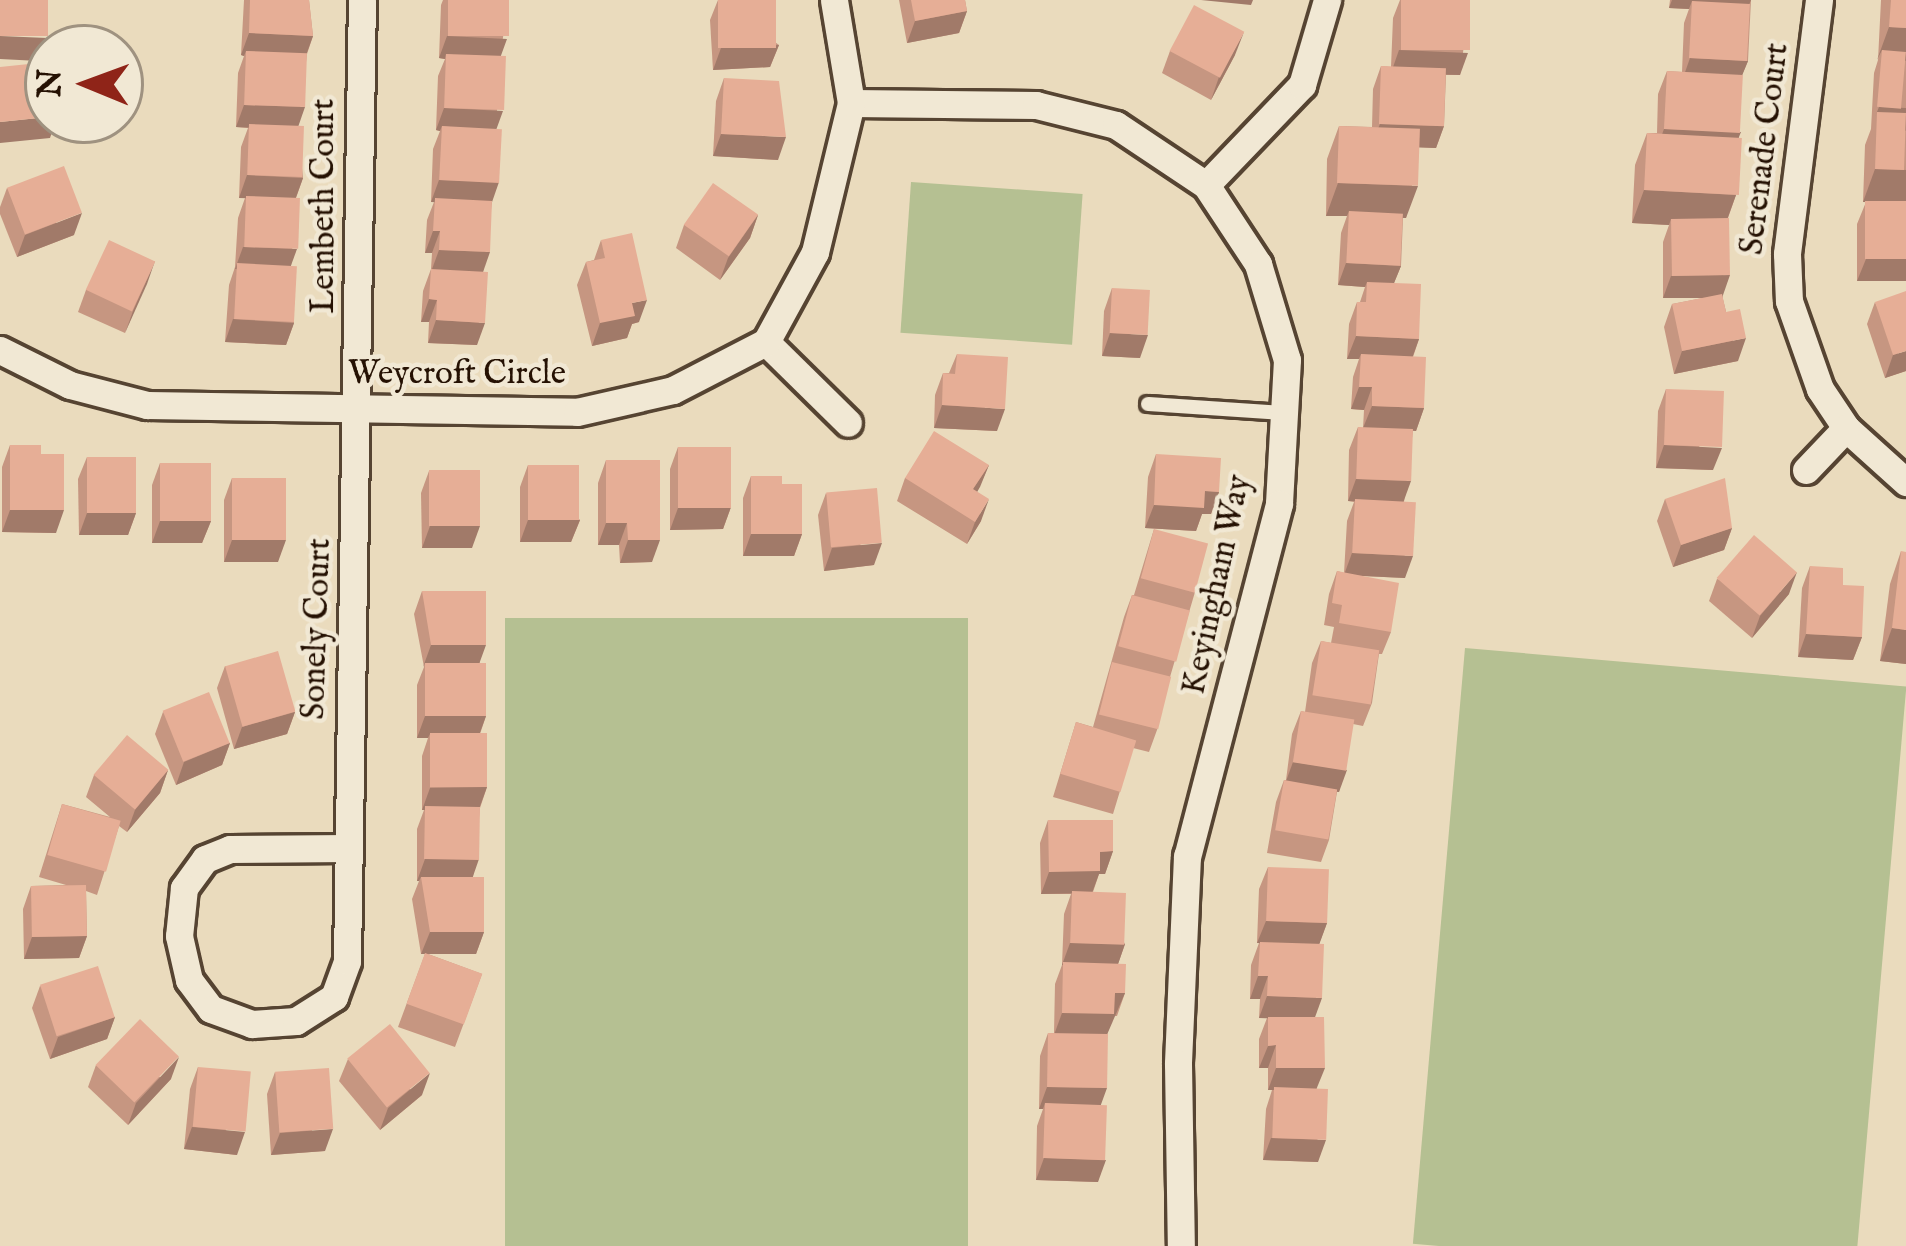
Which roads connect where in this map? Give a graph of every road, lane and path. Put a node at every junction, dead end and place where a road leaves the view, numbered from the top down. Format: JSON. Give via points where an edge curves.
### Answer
{"nodes":[{"id":1,"x":362,"y":0,"type":"edge"},
{"id":2,"x":834,"y":0,"type":"edge"},
{"id":3,"x":1327,"y":0,"type":"edge"},
{"id":4,"x":1819,"y":0,"type":"edge"},
{"id":5,"x":851,"y":103,"type":"junction"},
{"id":6,"x":1206,"y":184,"type":"junction"},
{"id":7,"x":766,"y":343,"type":"junction"},
{"id":8,"x":0,"y":350,"type":"edge"},
{"id":9,"x":1148,"y":404,"type":"dead end"},
{"id":10,"x":361,"y":412,"type":"junction"},
{"id":11,"x":1284,"y":412,"type":"junction"},
{"id":12,"x":848,"y":423,"type":"dead end"},
{"id":13,"x":1846,"y":428,"type":"junction"},
{"id":14,"x":1806,"y":470,"type":"dead end"},
{"id":15,"x":1906,"y":482,"type":"edge"},
{"id":16,"x":348,"y":848,"type":"junction"},
{"id":17,"x":1181,"y":1246,"type":"edge"}],
"edges":[{"from":1,"to":10,"type":"street","name":"Lembeth Court"},
{"from":2,"to":5,"type":"street"},
{"from":3,"to":6,"type":"street","via":[[1302,85]]},
{"from":4,"to":13,"type":"street","name":"Serenade Court","via":[[1787,254],[1789,301],[1800,347]]},
{"from":5,"to":6,"type":"street","name":"Keyingham Way","via":[[1036,105],[1117,125]]},
{"from":5,"to":7,"type":"street","via":[[815,252]]},
{"from":6,"to":11,"type":"street","name":"Keyingham Way","via":[[1258,263],[1287,360]]},
{"from":7,"to":10,"type":"street","name":"Weycroft Circle","via":[[673,390],[577,412]]},
{"from":7,"to":12,"type":"street"},
{"from":8,"to":10,"type":"street","name":"Weycroft Circle","via":[[70,385],[147,405]]},
{"from":9,"to":11,"type":"lane"},
{"from":10,"to":16,"type":"street","name":"Sonely Court"},
{"from":11,"to":17,"type":"street","name":"Keyingham Way","via":[[1279,504],[1187,856]]},
{"from":13,"to":14,"type":"street"},
{"from":13,"to":15,"type":"street","name":"Serenade Court"},
{"from":16,"to":16,"type":"street","name":"Sonely Court","via":[[347,961],[334,997],[296,1021],[252,1024],[211,1010],[189,980],[179,936],[184,889],[205,859],[230,848]]}]}
